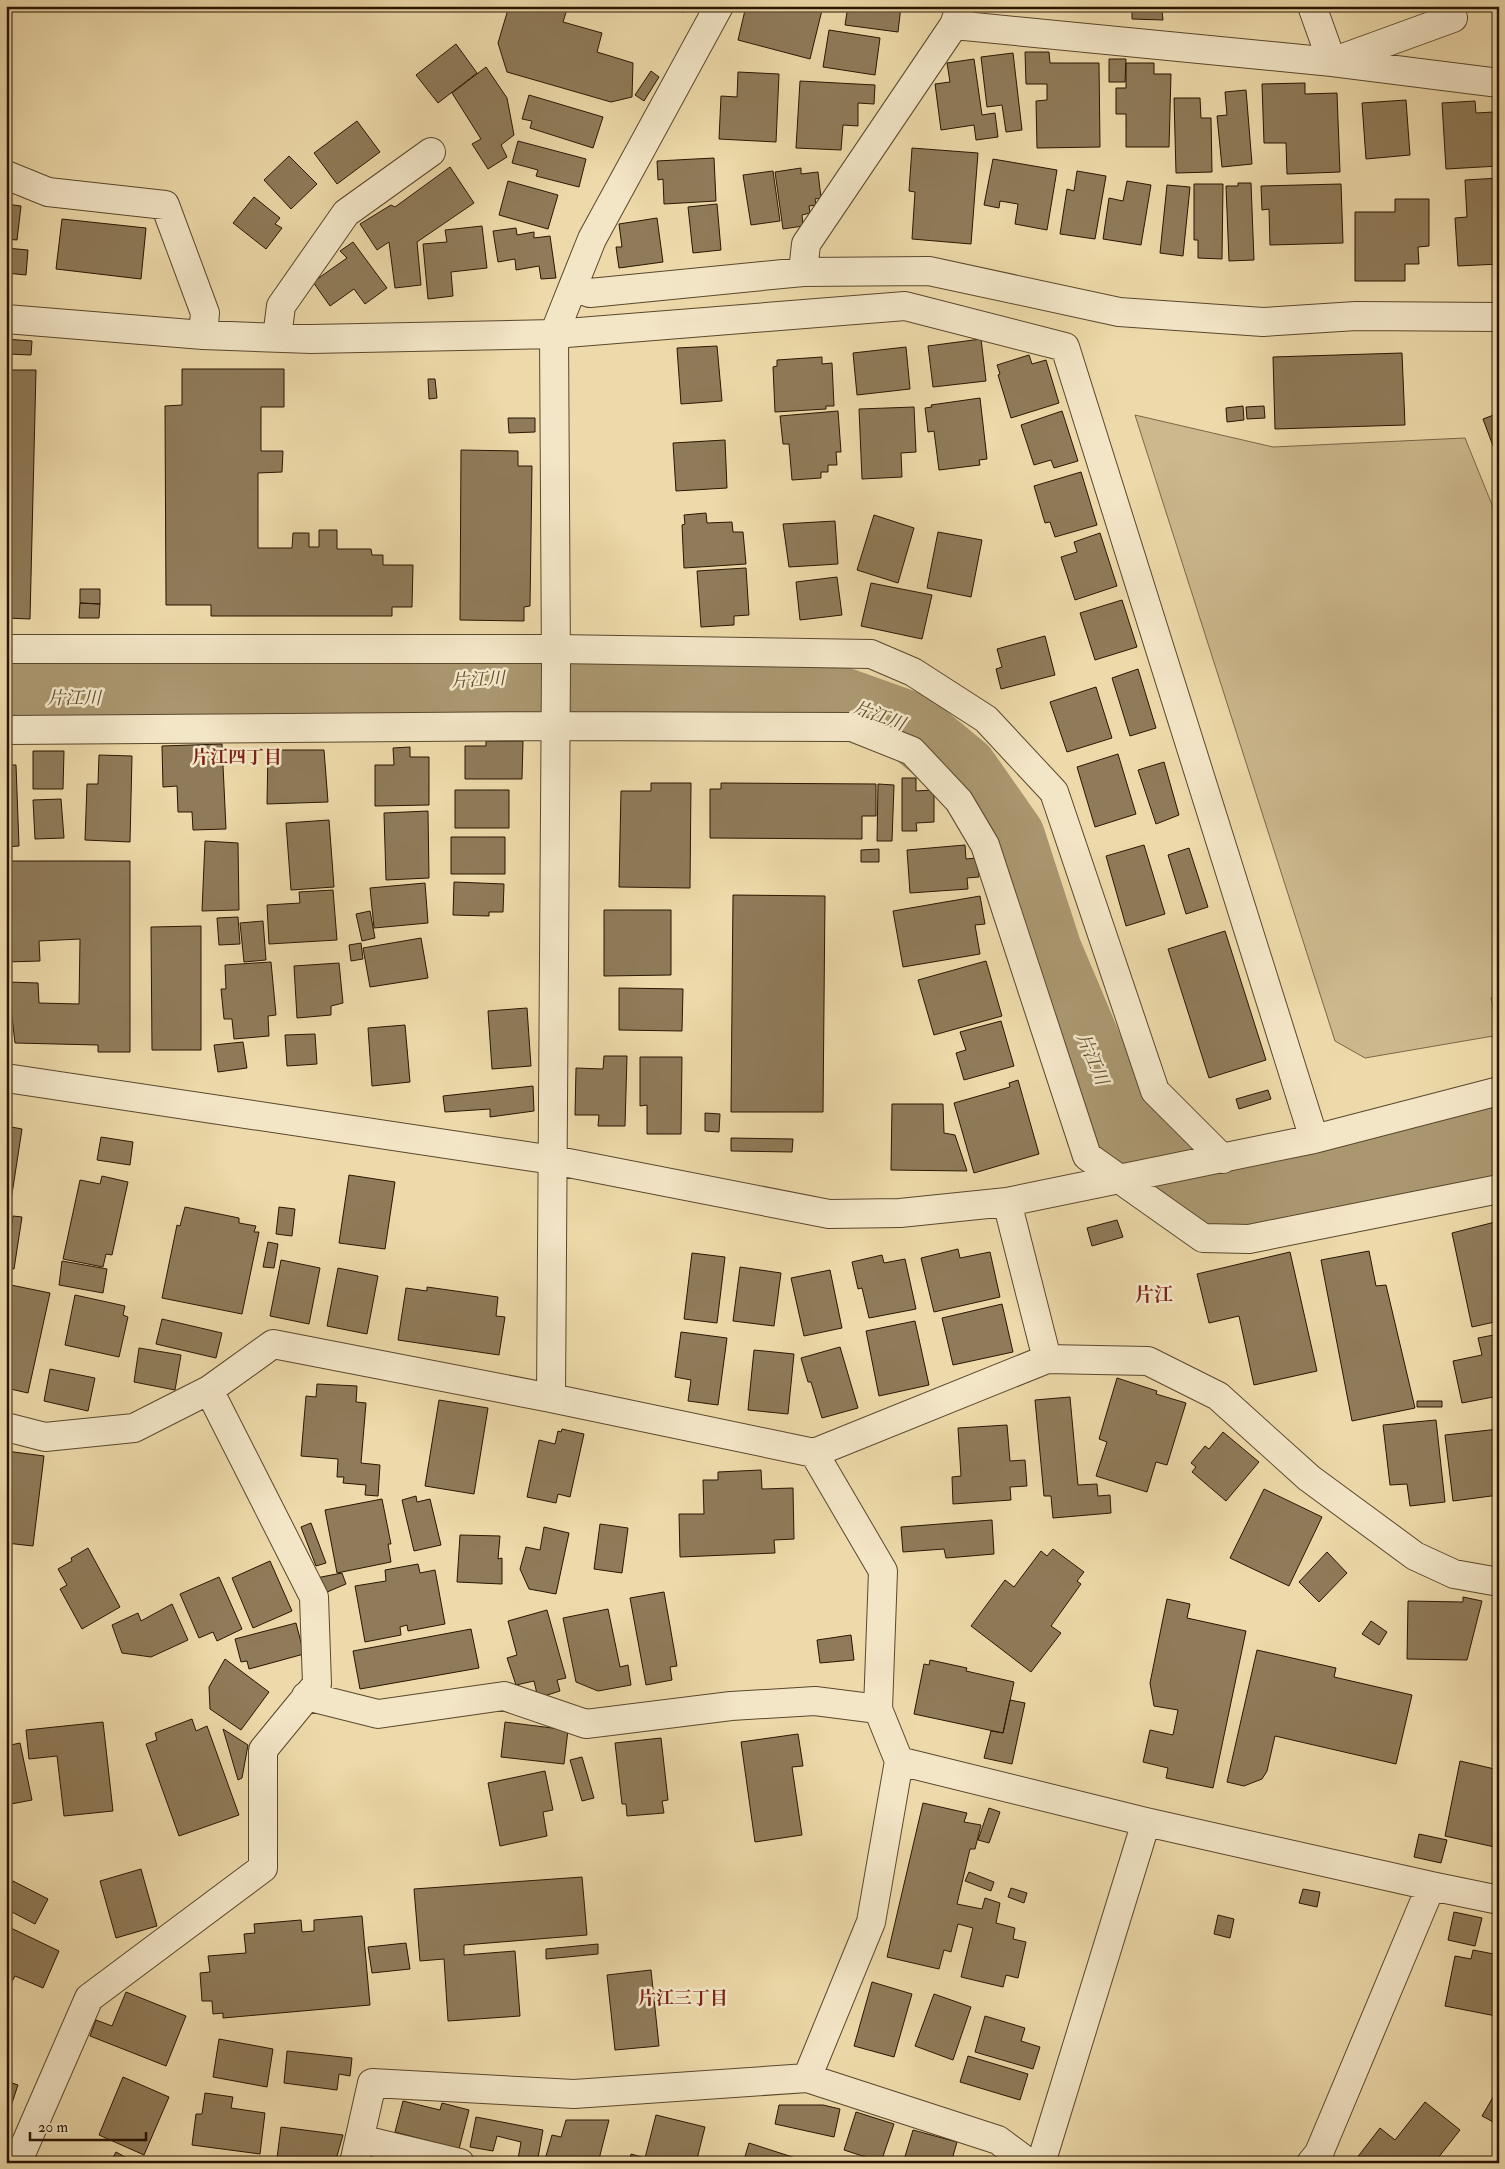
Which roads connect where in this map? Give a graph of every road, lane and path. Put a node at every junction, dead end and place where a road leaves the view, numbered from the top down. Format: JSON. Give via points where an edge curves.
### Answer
{"nodes":[{"id":1,"x":719,"y":6,"type":"edge"},
{"id":2,"x":1312,"y":6,"type":"edge"},
{"id":3,"x":1449,"y":6,"type":"edge"},
{"id":4,"x":958,"y":16,"type":"edge"},
{"id":5,"x":1332,"y":62,"type":"junction"},
{"id":6,"x":1499,"y":83,"type":"edge"},
{"id":7,"x":431,"y":152,"type":"dead end"},
{"id":8,"x":6,"y":175,"type":"edge"},
{"id":9,"x":803,"y":272,"type":"junction"},
{"id":10,"x":573,"y":286,"type":"junction"},
{"id":11,"x":1499,"y":317,"type":"edge"},
{"id":12,"x":6,"y":319,"type":"edge"},
{"id":13,"x":554,"y":334,"type":"junction"},
{"id":14,"x":203,"y":335,"type":"junction"},
{"id":15,"x":277,"y":337,"type":"junction"},
{"id":16,"x":6,"y":649,"type":"edge"},
{"id":17,"x":556,"y":657,"type":"junction"},
{"id":18,"x":556,"y":726,"type":"junction"},
{"id":19,"x":6,"y":730,"type":"edge"},
{"id":20,"x":6,"y":1078,"type":"edge"},
{"id":21,"x":1499,"y":1091,"type":"edge"},
{"id":22,"x":1314,"y":1139,"type":"junction"},
{"id":23,"x":553,"y":1160,"type":"junction"},
{"id":24,"x":1216,"y":1160,"type":"junction"},
{"id":25,"x":1123,"y":1177,"type":"junction"},
{"id":26,"x":1499,"y":1189,"type":"edge"},
{"id":27,"x":1007,"y":1202,"type":"junction"},
{"id":28,"x":1047,"y":1359,"type":"junction"},
{"id":29,"x":209,"y":1390,"type":"junction"},
{"id":30,"x":551,"y":1398,"type":"junction"},
{"id":31,"x":6,"y":1426,"type":"edge"},
{"id":32,"x":814,"y":1453,"type":"junction"},
{"id":33,"x":1499,"y":1582,"type":"edge"},
{"id":34,"x":306,"y":1696,"type":"junction"},
{"id":35,"x":878,"y":1708,"type":"junction"},
{"id":36,"x":900,"y":1761,"type":"junction"},
{"id":37,"x":1146,"y":1822,"type":"junction"},
{"id":38,"x":1431,"y":1886,"type":"junction"},
{"id":39,"x":1499,"y":1900,"type":"edge"},
{"id":40,"x":807,"y":2078,"type":"junction"},
{"id":41,"x":357,"y":2151,"type":"edge"},
{"id":42,"x":20,"y":2158,"type":"edge"},
{"id":43,"x":460,"y":2163,"type":"edge"},
{"id":44,"x":1028,"y":2163,"type":"edge"},
{"id":45,"x":1041,"y":2163,"type":"edge"},
{"id":46,"x":1311,"y":2163,"type":"edge"}],
"edges":[{"from":1,"to":10,"type":"street","via":[[592,239]]},
{"from":2,"to":5,"type":"street"},
{"from":3,"to":5,"type":"street","via":[[1453,18]]},
{"from":4,"to":5,"type":"street"},
{"from":4,"to":9,"type":"street","via":[[806,244]]},
{"from":5,"to":6,"type":"street"},
{"from":7,"to":15,"type":"street","via":[[346,213],[281,306]]},
{"from":8,"to":14,"type":"street","via":[[48,192],[165,205],[205,313]]},
{"from":9,"to":10,"type":"street","via":[[590,293]]},
{"from":9,"to":11,"type":"street","via":[[930,271],[1119,312],[1263,322],[1356,316]]},
{"from":10,"to":13,"type":"street"},
{"from":12,"to":14,"type":"street"},
{"from":13,"to":15,"type":"street"},
{"from":13,"to":17,"type":"street"},
{"from":13,"to":22,"type":"street","via":[[906,306],[1065,347]]},
{"from":14,"to":15,"type":"street"},
{"from":16,"to":17,"type":"street"},
{"from":17,"to":18,"type":"street"},
{"from":17,"to":24,"type":"street","via":[[871,654],[913,672],[986,719],[1054,792],[1154,1091]]},
{"from":18,"to":19,"type":"street"},
{"from":18,"to":23,"type":"street"},
{"from":18,"to":25,"type":"street","via":[[852,727],[912,751],[959,801],[985,845],[1087,1156]]},
{"from":20,"to":23,"type":"street"},
{"from":21,"to":22,"type":"street"},
{"from":22,"to":24,"type":"street"},
{"from":23,"to":27,"type":"street","via":[[829,1214],[900,1213]]},
{"from":23,"to":30,"type":"street"},
{"from":24,"to":25,"type":"street"},
{"from":25,"to":26,"type":"street","via":[[1203,1238],[1249,1239]]},
{"from":25,"to":27,"type":"street"},
{"from":27,"to":28,"type":"street"},
{"from":28,"to":32,"type":"street"},
{"from":28,"to":33,"type":"street","via":[[1148,1361],[1218,1396],[1309,1478],[1415,1556],[1454,1574]]},
{"from":29,"to":30,"type":"street","via":[[272,1344]]},
{"from":29,"to":31,"type":"street","via":[[134,1428],[45,1437]]},
{"from":29,"to":34,"type":"street","via":[[314,1597],[316,1684]]},
{"from":30,"to":32,"type":"street"},
{"from":32,"to":35,"type":"street","via":[[883,1571]]},
{"from":34,"to":35,"type":"street","via":[[378,1714],[504,1696],[586,1724],[731,1706],[815,1701]]},
{"from":34,"to":42,"type":"street","via":[[263,1750],[262,1868],[89,1998]]},
{"from":35,"to":36,"type":"street"},
{"from":36,"to":37,"type":"street"},
{"from":36,"to":40,"type":"street","via":[[871,1922]]},
{"from":37,"to":38,"type":"street"},
{"from":37,"to":45,"type":"street"},
{"from":38,"to":39,"type":"street"},
{"from":38,"to":46,"type":"street","via":[[1319,2153]]},
{"from":40,"to":41,"type":"street","via":[[574,2094],[372,2083]]},
{"from":40,"to":44,"type":"street","via":[[998,2140]]},
{"from":41,"to":43,"type":"street"}]}
